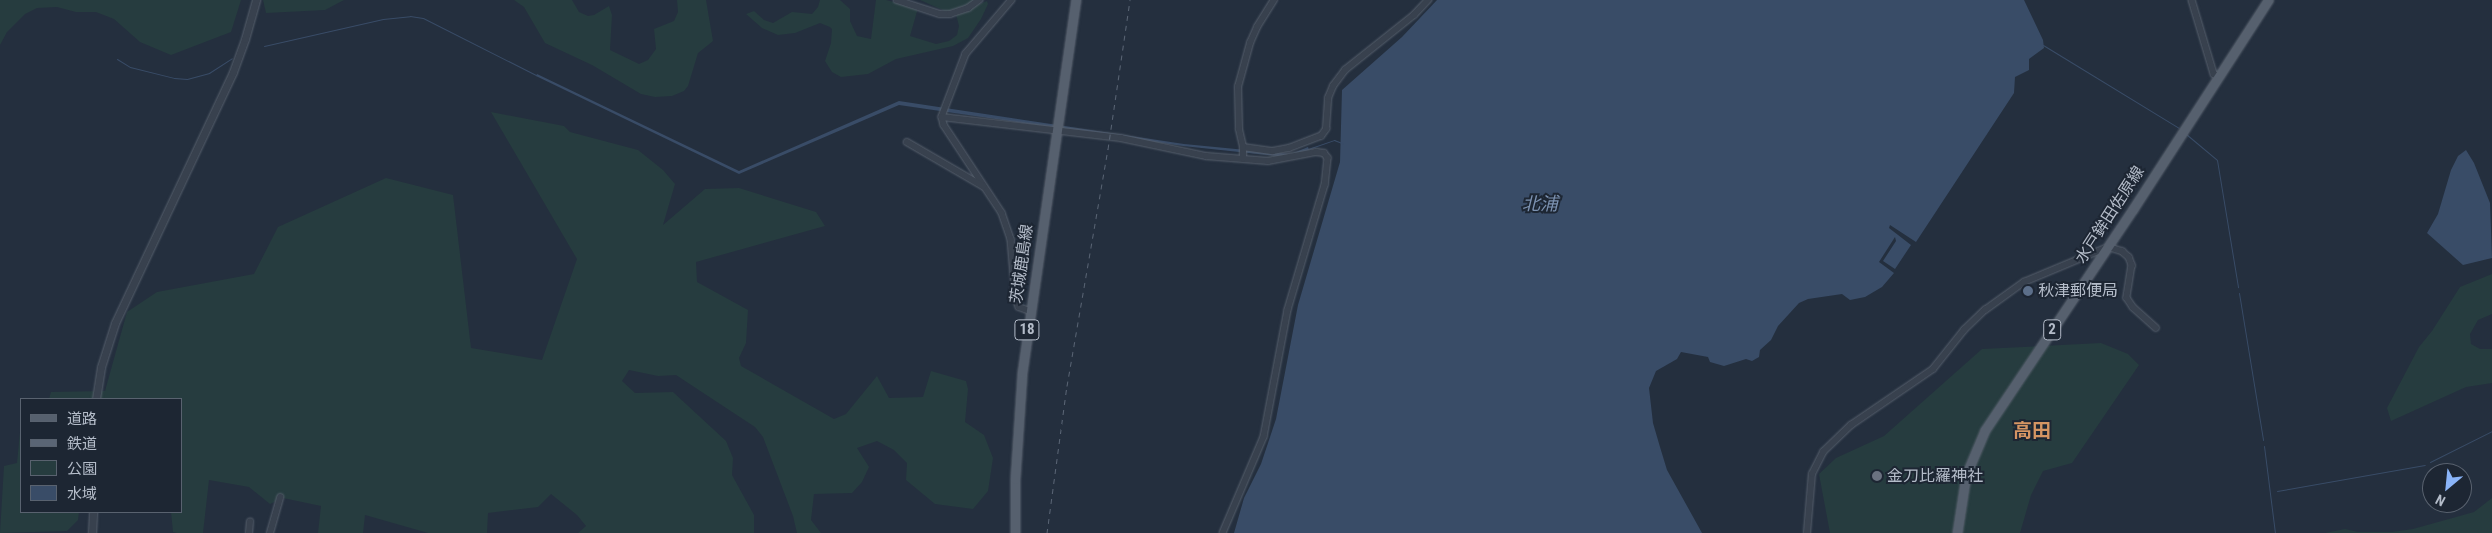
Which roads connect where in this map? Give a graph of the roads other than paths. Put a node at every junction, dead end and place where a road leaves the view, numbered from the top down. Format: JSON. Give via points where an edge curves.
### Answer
{"nodes":[{"id":1,"x":256,"y":0,"type":"edge"},
{"id":2,"x":897,"y":0,"type":"edge"},
{"id":3,"x":979,"y":0,"type":"edge"},
{"id":4,"x":1012,"y":0,"type":"edge"},
{"id":5,"x":1076,"y":0,"type":"edge"},
{"id":6,"x":1274,"y":0,"type":"edge"},
{"id":7,"x":1428,"y":0,"type":"edge"},
{"id":8,"x":2192,"y":0,"type":"edge"},
{"id":9,"x":2268,"y":0,"type":"edge"},
{"id":10,"x":2218,"y":76,"type":"junction"},
{"id":11,"x":943,"y":112,"type":"junction"},
{"id":12,"x":1058,"y":126,"type":"junction"},
{"id":13,"x":907,"y":142,"type":"dead end"},
{"id":14,"x":1243,"y":147,"type":"junction"},
{"id":15,"x":1243,"y":159,"type":"junction"},
{"id":16,"x":985,"y":187,"type":"junction"},
{"id":17,"x":2108,"y":247,"type":"junction"},
{"id":18,"x":1030,"y":311,"type":"junction"},
{"id":19,"x":2156,"y":328,"type":"dead end"},
{"id":20,"x":96,"y":398,"type":"edge"},
{"id":21,"x":280,"y":496,"type":"dead end"},
{"id":22,"x":93,"y":513,"type":"edge"},
{"id":23,"x":250,"y":522,"type":"dead end"},
{"id":24,"x":92,"y":533,"type":"edge"},
{"id":25,"x":249,"y":533,"type":"edge"},
{"id":26,"x":270,"y":533,"type":"edge"},
{"id":27,"x":1015,"y":533,"type":"edge"},
{"id":28,"x":1222,"y":533,"type":"edge"},
{"id":29,"x":1807,"y":533,"type":"edge"},
{"id":30,"x":1957,"y":533,"type":"edge"}],
"edges":[{"from":1,"to":20,"type":"street","via":[[233,72],[115,323],[101,367]]},
{"from":2,"to":3,"type":"street","via":[[940,14],[950,14]]},
{"from":4,"to":11,"type":"street","via":[[966,54]]},
{"from":5,"to":12,"type":"main road","name":"茨城鹿島線","number":"18"},
{"from":6,"to":14,"type":"street","via":[[1250,43],[1238,87]]},
{"from":7,"to":14,"type":"street","via":[[1345,70],[1328,98],[1326,129],[1322,136],[1273,151]]},
{"from":8,"to":10,"type":"street","via":[[2214,74]]},
{"from":9,"to":10,"type":"main road","name":"水戸鉾田佐原線","number":"2"},
{"from":10,"to":17,"type":"main road","name":"水戸鉾田佐原線","number":"2"},
{"from":11,"to":12,"type":"street"},
{"from":11,"to":16,"type":"street","via":[[944,125]]},
{"from":12,"to":15,"type":"street","via":[[1206,156]]},
{"from":12,"to":18,"type":"main road","name":"茨城鹿島線","number":"18"},
{"from":13,"to":16,"type":"street"},
{"from":14,"to":15,"type":"street"},
{"from":15,"to":28,"type":"street","via":[[1268,161],[1316,152],[1324,153],[1328,158],[1328,168],[1288,310],[1264,437]]},
{"from":16,"to":18,"type":"street","via":[[1002,213],[1009,232],[1019,307]]},
{"from":17,"to":19,"type":"street","via":[[2129,257],[2132,265],[2127,298]]},
{"from":17,"to":29,"type":"street","via":[[2010,291],[1964,330],[1933,368],[1851,425],[1817,460],[1812,474]]},
{"from":17,"to":30,"type":"main road","name":"水戸鉾田佐原線","number":"2","via":[[1982,436],[1966,476]]},
{"from":18,"to":27,"type":"main road","name":"茨城鹿島線","number":"18","via":[[1018,406]]},
{"from":21,"to":26,"type":"street"},
{"from":22,"to":24,"type":"street"},
{"from":23,"to":25,"type":"street"}]}
